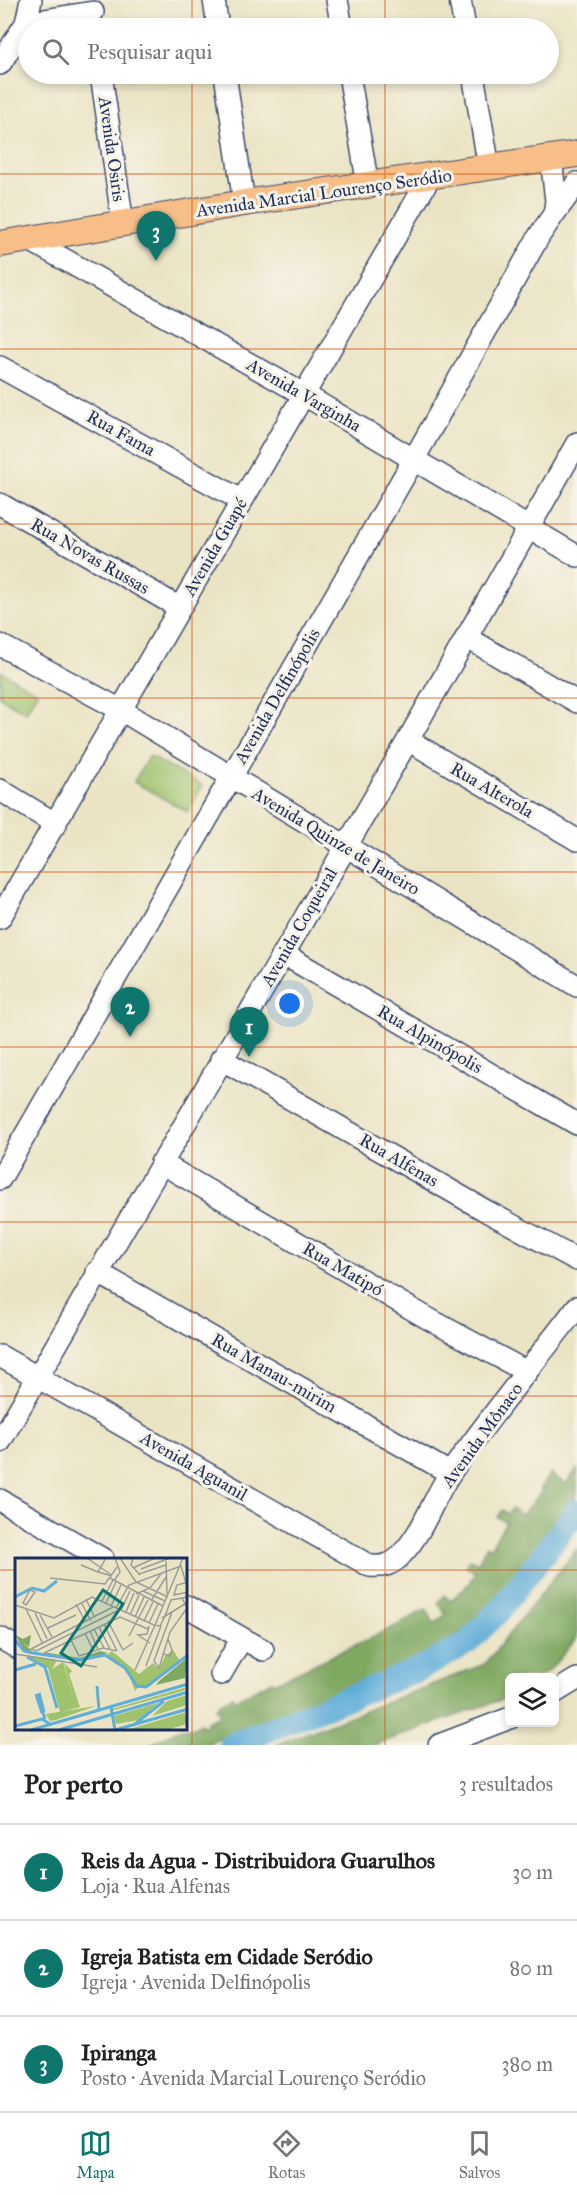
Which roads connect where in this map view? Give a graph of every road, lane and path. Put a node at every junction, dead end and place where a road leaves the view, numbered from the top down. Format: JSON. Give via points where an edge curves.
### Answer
{"nodes":[{"id":1,"x":31,"y":0,"type":"edge"},
{"id":2,"x":214,"y":0,"type":"edge"},
{"id":3,"x":337,"y":0,"type":"edge"},
{"id":4,"x":460,"y":0,"type":"edge"},
{"id":5,"x":93,"y":14,"type":"edge"},
{"id":6,"x":27,"y":18,"type":"edge"},
{"id":7,"x":63,"y":18,"type":"edge"},
{"id":8,"x":217,"y":18,"type":"edge"},
{"id":9,"x":340,"y":18,"type":"edge"},
{"id":10,"x":463,"y":18,"type":"edge"},
{"id":11,"x":18,"y":36,"type":"edge"},
{"id":12,"x":0,"y":64,"type":"edge"},
{"id":13,"x":103,"y":84,"type":"edge"},
{"id":14,"x":226,"y":84,"type":"edge"},
{"id":15,"x":351,"y":84,"type":"edge"},
{"id":16,"x":475,"y":84,"type":"edge"},
{"id":17,"x":577,"y":154,"type":"edge"},
{"id":18,"x":550,"y":158,"type":"junction"},
{"id":19,"x":489,"y":168,"type":"junction"},
{"id":20,"x":430,"y":177,"type":"junction"},
{"id":21,"x":577,"y":183,"type":"edge"},
{"id":22,"x":368,"y":186,"type":"junction"},
{"id":23,"x":244,"y":203,"type":"junction"},
{"id":24,"x":554,"y":214,"type":"junction"},
{"id":25,"x":123,"y":224,"type":"junction"},
{"id":26,"x":28,"y":239,"type":"junction"},
{"id":27,"x":0,"y":244,"type":"edge"},
{"id":28,"x":0,"y":367,"type":"edge"},
{"id":29,"x":303,"y":394,"type":"junction"},
{"id":30,"x":577,"y":443,"type":"edge"},
{"id":31,"x":414,"y":459,"type":"junction"},
{"id":32,"x":241,"y":500,"type":"junction"},
{"id":33,"x":0,"y":504,"type":"edge"},
{"id":34,"x":529,"y":528,"type":"junction"},
{"id":35,"x":577,"y":556,"type":"edge"},
{"id":36,"x":180,"y":608,"type":"junction"},
{"id":37,"x":466,"y":637,"type":"junction"},
{"id":38,"x":0,"y":645,"type":"edge"},
{"id":39,"x":577,"y":702,"type":"edge"},
{"id":40,"x":121,"y":710,"type":"junction"},
{"id":41,"x":408,"y":740,"type":"junction"},
{"id":42,"x":231,"y":777,"type":"junction"},
{"id":43,"x":0,"y":790,"type":"edge"},
{"id":44,"x":56,"y":824,"type":"junction"},
{"id":45,"x":577,"y":840,"type":"edge"},
{"id":46,"x":346,"y":847,"type":"junction"},
{"id":47,"x":0,"y":918,"type":"edge"},
{"id":48,"x":283,"y":954,"type":"junction"},
{"id":49,"x":577,"y":986,"type":"edge"},
{"id":50,"x":222,"y":1059,"type":"junction"},
{"id":51,"x":577,"y":1124,"type":"edge"},
{"id":52,"x":162,"y":1163,"type":"junction"},
{"id":53,"x":0,"y":1179,"type":"edge"},
{"id":54,"x":577,"y":1260,"type":"edge"},
{"id":55,"x":97,"y":1272,"type":"junction"},
{"id":56,"x":577,"y":1307,"type":"edge"},
{"id":57,"x":0,"y":1356,"type":"edge"},
{"id":58,"x":527,"y":1372,"type":"junction"},
{"id":59,"x":37,"y":1377,"type":"junction"},
{"id":60,"x":0,"y":1442,"type":"edge"},
{"id":61,"x":450,"y":1473,"type":"junction"},
{"id":62,"x":0,"y":1500,"type":"edge"},
{"id":63,"x":101,"y":1558,"type":"edge"},
{"id":64,"x":391,"y":1564,"type":"joint"},
{"id":65,"x":188,"y":1607,"type":"edge"},
{"id":66,"x":0,"y":1638,"type":"edge"},
{"id":67,"x":242,"y":1638,"type":"junction"},
{"id":68,"x":15,"y":1646,"type":"edge"},
{"id":69,"x":263,"y":1650,"type":"dead end"},
{"id":70,"x":221,"y":1674,"type":"dead end"},
{"id":71,"x":577,"y":1679,"type":"edge"},
{"id":72,"x":559,"y":1690,"type":"edge"},
{"id":73,"x":505,"y":1720,"type":"edge"},
{"id":74,"x":439,"y":1745,"type":"edge"}],
"edges":[{"from":1,"to":6,"type":"street"},
{"from":2,"to":8,"type":"street"},
{"from":3,"to":9,"type":"street"},
{"from":4,"to":10,"type":"street"},
{"from":5,"to":7,"type":"street"},
{"from":11,"to":12,"type":"street"},
{"from":13,"to":25,"type":"street","name":"Avenida Osiris"},
{"from":14,"to":23,"type":"street"},
{"from":15,"to":22,"type":"street"},
{"from":16,"to":19,"type":"street"},
{"from":17,"to":18,"type":"main road","name":"Avenida Marcial Lourenço Seródio"},
{"from":18,"to":19,"type":"main road","name":"Avenida Marcial Lourenço Seródio"},
{"from":18,"to":24,"type":"street"},
{"from":19,"to":20,"type":"main road","name":"Avenida Marcial Lourenço Seródio"},
{"from":20,"to":22,"type":"main road","name":"Avenida Marcial Lourenço Seródio"},
{"from":20,"to":29,"type":"street","name":"Avenida Guapé"},
{"from":21,"to":24,"type":"street","name":"Avenida Delfinópolis"},
{"from":22,"to":23,"type":"main road","name":"Avenida Marcial Lourenço Seródio"},
{"from":23,"to":25,"type":"main road","name":"Avenida Marcial Lourenço Seródio"},
{"from":24,"to":31,"type":"street","name":"Avenida Delfinópolis"},
{"from":25,"to":26,"type":"main road","name":"Avenida Marcial Lourenço Seródio"},
{"from":26,"to":27,"type":"main road","name":"Avenida Marcial Lourenço Seródio"},
{"from":26,"to":29,"type":"street","name":"Avenida Varginha"},
{"from":28,"to":32,"type":"street","name":"Rua Fama"},
{"from":29,"to":31,"type":"street","name":"Avenida Varginha"},
{"from":29,"to":32,"type":"street","name":"Avenida Guapé"},
{"from":30,"to":34,"type":"street","name":"Avenida Coqueiral"},
{"from":31,"to":34,"type":"street","name":"Avenida Varginha"},
{"from":31,"to":42,"type":"street","name":"Avenida Delfinópolis"},
{"from":32,"to":36,"type":"street","name":"Avenida Guapé"},
{"from":33,"to":36,"type":"street","name":"Rua Novas Russas"},
{"from":34,"to":35,"type":"street","name":"Avenida Varginha"},
{"from":34,"to":37,"type":"street","name":"Avenida Coqueiral"},
{"from":36,"to":40,"type":"street","name":"Avenida Guapé"},
{"from":37,"to":39,"type":"street"},
{"from":37,"to":41,"type":"street","name":"Avenida Coqueiral"},
{"from":38,"to":40,"type":"street","name":"Avenida Quinze de Janeiro"},
{"from":40,"to":42,"type":"street","name":"Avenida Quinze de Janeiro"},
{"from":40,"to":44,"type":"street","name":"Avenida Guapé"},
{"from":41,"to":45,"type":"street","name":"Rua Alterola"},
{"from":41,"to":46,"type":"street","name":"Avenida Coqueiral"},
{"from":42,"to":46,"type":"street","name":"Avenida Quinze de Janeiro"},
{"from":42,"to":53,"type":"street","name":"Avenida Delfinópolis"},
{"from":43,"to":44,"type":"street"},
{"from":44,"to":47,"type":"street","name":"Avenida Guapé"},
{"from":46,"to":48,"type":"street","name":"Avenida Coqueiral"},
{"from":46,"to":49,"type":"street","name":"Avenida Quinze de Janeiro"},
{"from":48,"to":50,"type":"street","name":"Avenida Coqueiral"},
{"from":48,"to":51,"type":"street","name":"Rua Alpinópolis"},
{"from":50,"to":52,"type":"street","name":"Avenida Coqueiral"},
{"from":50,"to":54,"type":"street","name":"Rua Alfenas"},
{"from":52,"to":55,"type":"street","name":"Avenida Coqueiral"},
{"from":52,"to":58,"type":"street","name":"Rua Matipó"},
{"from":55,"to":59,"type":"street","name":"Avenida Coqueiral"},
{"from":55,"to":61,"type":"street","name":"Rua Manau-mirim"},
{"from":56,"to":58,"type":"street","name":"Avenida Mônaco"},
{"from":57,"to":59,"type":"street","name":"Avenida Aguanil"},
{"from":58,"to":61,"type":"street","name":"Avenida Mônaco"},
{"from":59,"to":60,"type":"street","name":"Avenida Coqueiral"},
{"from":59,"to":64,"type":"street","name":"Avenida Aguanil","via":[[370,1566]]},
{"from":61,"to":64,"type":"street","name":"Avenida Mônaco","via":[[410,1544]]},
{"from":62,"to":63,"type":"street"},
{"from":65,"to":67,"type":"street"},
{"from":66,"to":68,"type":"street"},
{"from":67,"to":69,"type":"street"},
{"from":67,"to":70,"type":"street"},
{"from":71,"to":72,"type":"street"},
{"from":73,"to":74,"type":"street"}]}
